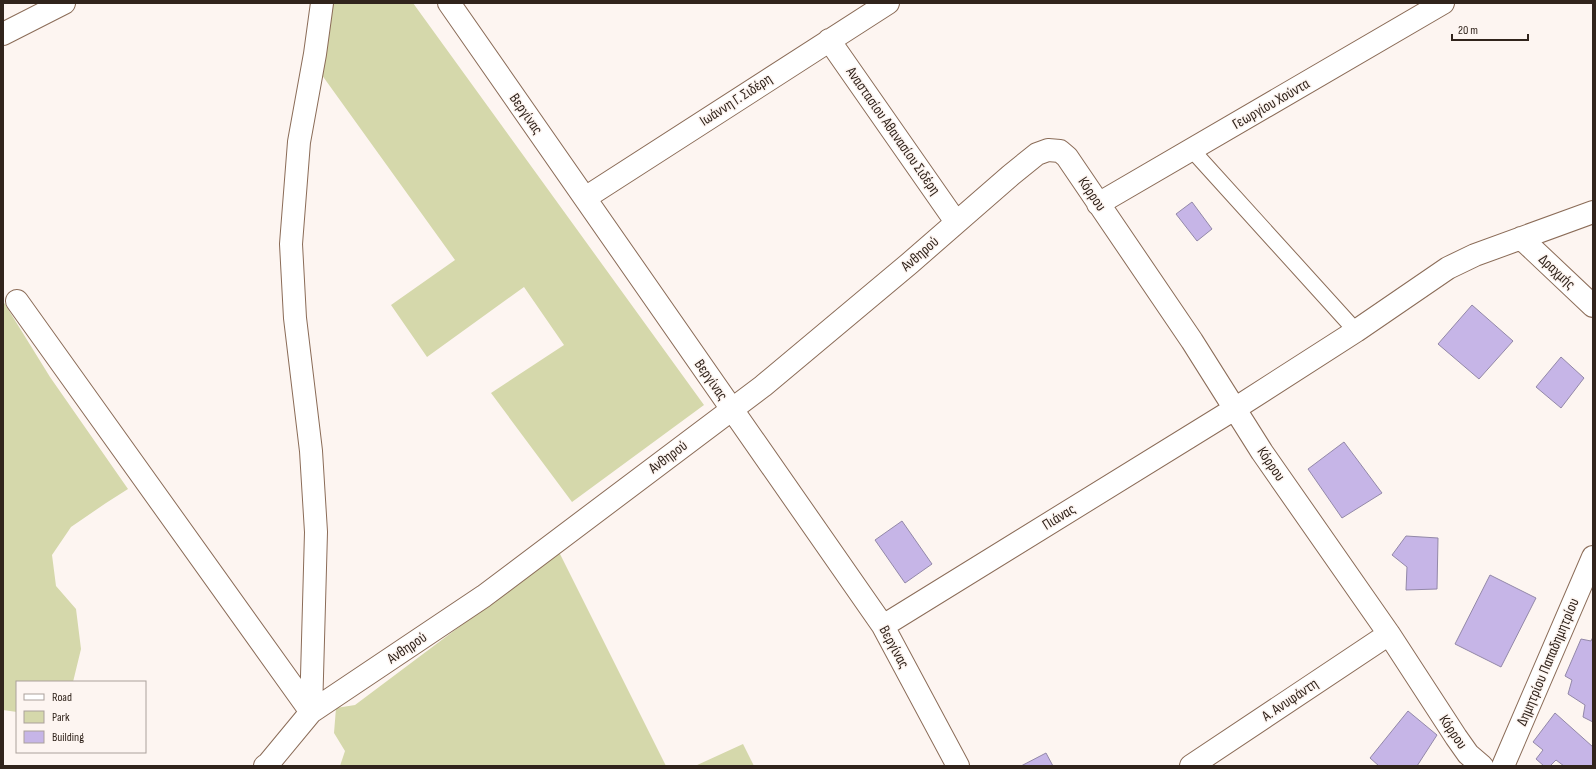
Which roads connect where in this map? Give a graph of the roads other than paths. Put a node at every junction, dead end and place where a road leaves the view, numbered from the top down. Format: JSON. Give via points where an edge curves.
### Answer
{"nodes":[{"id":1,"x":64,"y":3,"type":"edge"},
{"id":2,"x":322,"y":3,"type":"edge"},
{"id":3,"x":449,"y":3,"type":"edge"},
{"id":4,"x":888,"y":3,"type":"edge"},
{"id":5,"x":1433,"y":5,"type":"edge"},
{"id":6,"x":3,"y":34,"type":"edge"},
{"id":7,"x":829,"y":40,"type":"junction"},
{"id":8,"x":1192,"y":150,"type":"junction"},
{"id":9,"x":1067,"y":157,"type":"joint"},
{"id":10,"x":585,"y":198,"type":"junction"},
{"id":11,"x":1098,"y":204,"type":"junction"},
{"id":12,"x":1593,"y":212,"type":"edge"},
{"id":13,"x":956,"y":222,"type":"junction"},
{"id":14,"x":1521,"y":238,"type":"junction"},
{"id":15,"x":17,"y":301,"type":"dead end"},
{"id":16,"x":1593,"y":306,"type":"edge"},
{"id":17,"x":1356,"y":331,"type":"junction"},
{"id":18,"x":1236,"y":408,"type":"junction"},
{"id":19,"x":732,"y":409,"type":"junction"},
{"id":20,"x":1593,"y":557,"type":"edge"},
{"id":21,"x":883,"y":626,"type":"junction"},
{"id":22,"x":1388,"y":634,"type":"junction"},
{"id":23,"x":312,"y":712,"type":"junction"},
{"id":24,"x":267,"y":765,"type":"edge"},
{"id":25,"x":958,"y":766,"type":"edge"},
{"id":26,"x":1191,"y":766,"type":"edge"},
{"id":27,"x":1482,"y":766,"type":"edge"},
{"id":28,"x":1503,"y":766,"type":"edge"}],
"edges":[{"from":1,"to":6,"type":"street"},
{"from":2,"to":23,"type":"street","via":[[299,142],[291,244],[295,318],[311,451],[316,532]]},
{"from":3,"to":10,"type":"street","name":"Βεργίνας"},
{"from":4,"to":7,"type":"street","name":"Ιωάννη Γ. Σιδέρη"},
{"from":5,"to":8,"type":"street","name":"Γεωργίου Χούντα"},
{"from":7,"to":10,"type":"street","name":"Ιωάννη Γ. Σιδέρη"},
{"from":7,"to":13,"type":"street","name":"Αναστασίου Αθανασίου Σιδέρη"},
{"from":8,"to":11,"type":"street","name":"Γεωργίου Χούντα"},
{"from":8,"to":17,"type":"lane"},
{"from":9,"to":11,"type":"street","name":"Κόρρου"},
{"from":9,"to":13,"type":"street","name":"Ανθηρού","via":[[1060,151],[1048,150],[1037,154]]},
{"from":10,"to":19,"type":"street","name":"Βεργίνας"},
{"from":11,"to":18,"type":"street","name":"Κόρρου"},
{"from":12,"to":14,"type":"street","name":"Πιάνας"},
{"from":13,"to":19,"type":"street","name":"Ανθηρού","via":[[763,386]]},
{"from":14,"to":16,"type":"street","name":"Δραχμής"},
{"from":14,"to":17,"type":"street","name":"Πιάνας","via":[[1448,268]]},
{"from":15,"to":23,"type":"street"},
{"from":17,"to":18,"type":"street","name":"Πιάνας"},
{"from":18,"to":21,"type":"street","name":"Πιάνας"},
{"from":18,"to":22,"type":"street","name":"Κόρρου","via":[[1262,452]]},
{"from":19,"to":21,"type":"street","name":"Βεργίνας"},
{"from":19,"to":23,"type":"street","name":"Ανθηρού","via":[[484,596]]},
{"from":20,"to":28,"type":"street","name":"Δημητρίου Παπαδημητρίου"},
{"from":21,"to":25,"type":"street","name":"Βεργίνας"},
{"from":22,"to":26,"type":"street","name":"Α. Ανυφάντη"},
{"from":22,"to":27,"type":"street","name":"Κόρρου","via":[[1468,754]]},
{"from":23,"to":24,"type":"street","name":"Ανθηρού"}]}
